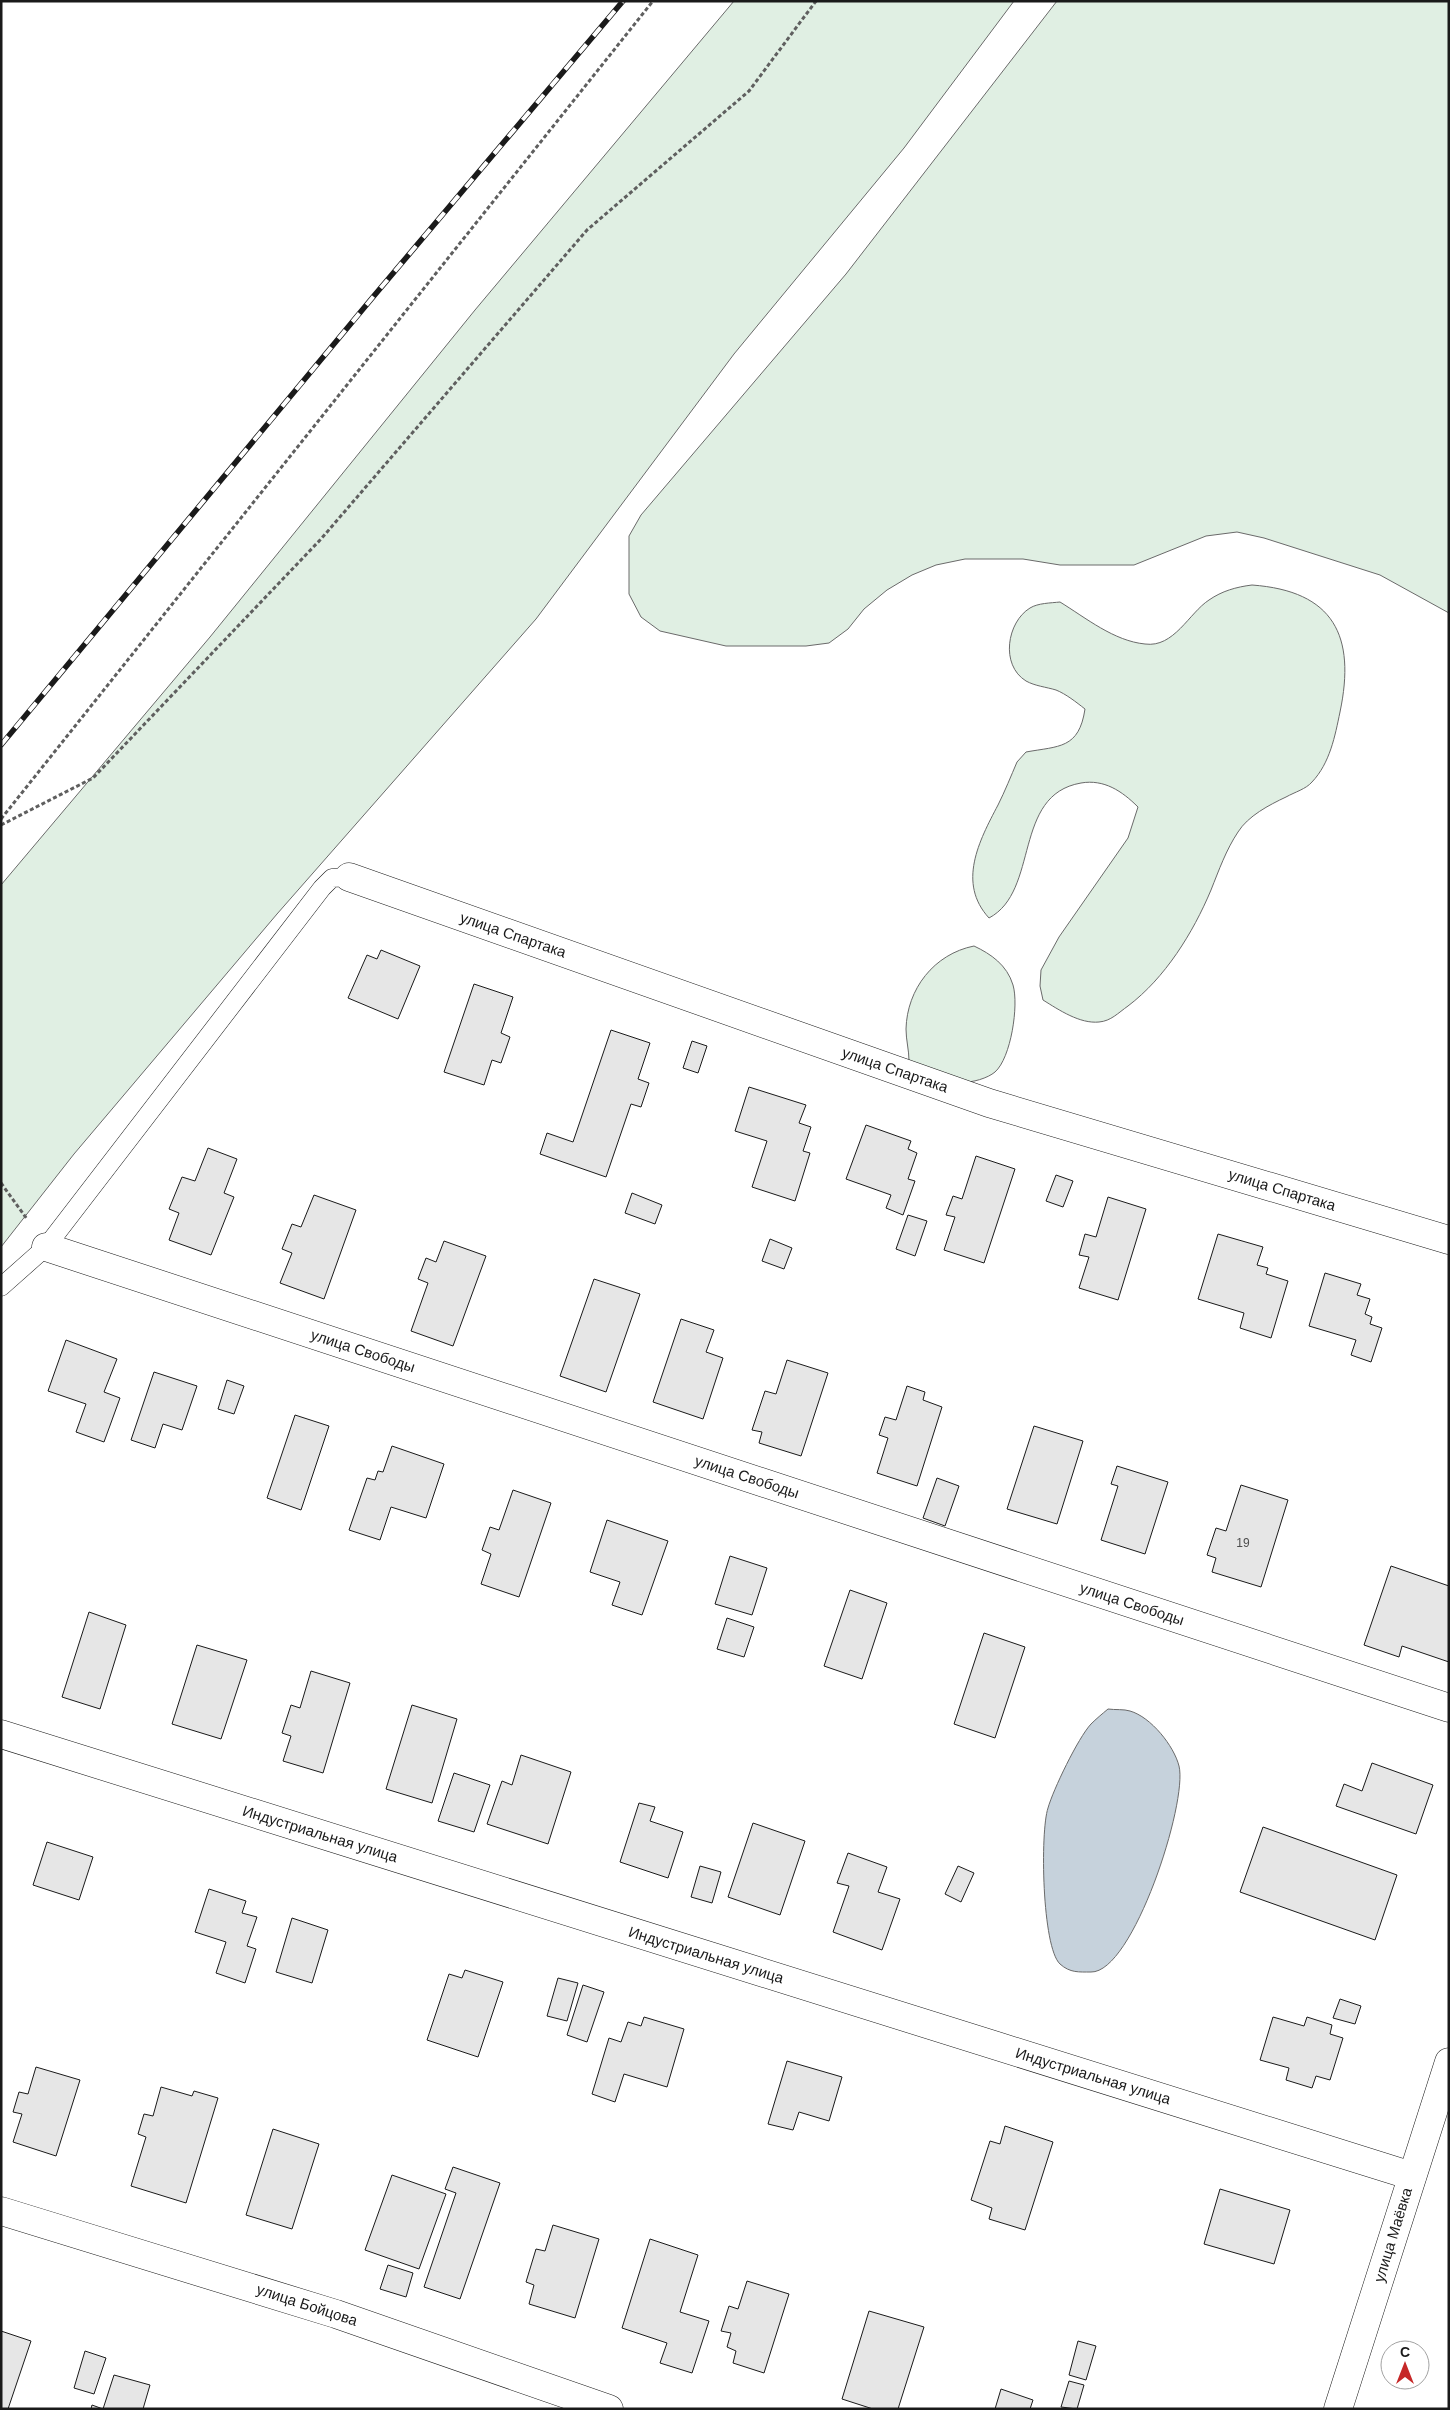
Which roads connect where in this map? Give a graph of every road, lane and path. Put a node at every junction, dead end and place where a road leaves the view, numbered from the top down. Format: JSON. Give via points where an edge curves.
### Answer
{"nodes":[{"id":1,"x":653,"y":1,"type":"edge"},
{"id":2,"x":816,"y":1,"type":"edge"},
{"id":3,"x":1,"y":819,"type":"edge"},
{"id":4,"x":1,"y":825,"type":"edge"},
{"id":5,"x":349,"y":877,"type":"joint"},
{"id":6,"x":1,"y":1183,"type":"edge"},
{"id":7,"x":1449,"y":1240,"type":"edge"},
{"id":8,"x":46,"y":1247,"type":"junction"},
{"id":9,"x":1,"y":1287,"type":"edge"},
{"id":10,"x":1449,"y":1708,"type":"edge"},
{"id":11,"x":1,"y":1734,"type":"edge"},
{"id":12,"x":1449,"y":2062,"type":"edge"},
{"id":13,"x":1412,"y":2176,"type":"junction"},
{"id":14,"x":1,"y":2211,"type":"edge"},
{"id":15,"x":609,"y":2409,"type":"edge"},
{"id":16,"x":1338,"y":2409,"type":"edge"}],
"edges":[{"from":1,"to":3,"type":"path"},
{"from":2,"to":4,"type":"path","via":[[749,92],[587,230],[320,539],[93,778]]},
{"from":5,"to":7,"type":"street","name":"улица Спартака","via":[[989,1103]]},
{"from":5,"to":8,"type":"lane","via":[[332,878],[322,888]]},
{"from":6,"to":8,"type":"path"},
{"from":8,"to":9,"type":"lane"},
{"from":8,"to":10,"type":"street","name":"улица Свободы"},
{"from":11,"to":13,"type":"street","name":"Индустриальная улица"},
{"from":12,"to":13,"type":"street","name":"улица Маёвка"},
{"from":13,"to":16,"type":"street","name":"улица Маёвка"},
{"from":14,"to":15,"type":"street","name":"улица Бойцова","via":[[336,2314]]}]}
